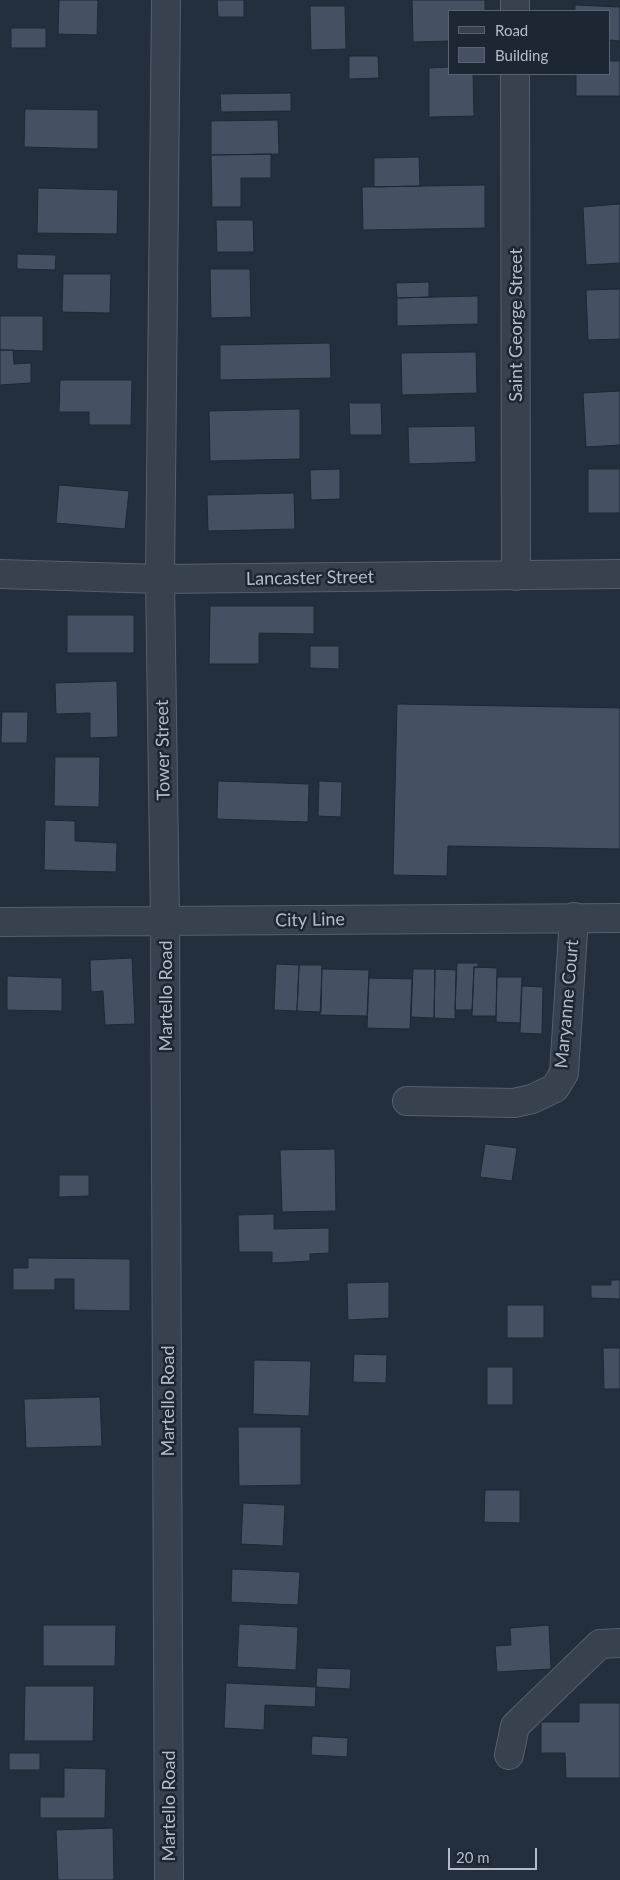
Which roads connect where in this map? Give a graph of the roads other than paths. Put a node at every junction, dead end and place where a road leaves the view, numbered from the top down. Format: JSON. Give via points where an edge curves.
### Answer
{"nodes":[{"id":1,"x":166,"y":0,"type":"edge"},
{"id":2,"x":515,"y":75,"type":"edge"},
{"id":3,"x":0,"y":574,"type":"edge"},
{"id":4,"x":620,"y":574,"type":"edge"},
{"id":5,"x":516,"y":576,"type":"junction"},
{"id":6,"x":160,"y":579,"type":"junction"},
{"id":7,"x":574,"y":917,"type":"junction"},
{"id":8,"x":620,"y":918,"type":"edge"},
{"id":9,"x":166,"y":921,"type":"junction"},
{"id":10,"x":0,"y":922,"type":"edge"},
{"id":11,"x":407,"y":1101,"type":"dead end"},
{"id":12,"x":620,"y":1643,"type":"edge"},
{"id":13,"x":509,"y":1755,"type":"dead end"},
{"id":14,"x":169,"y":1880,"type":"edge"}],
"edges":[{"from":1,"to":6,"type":"street","name":"Tower Street"},
{"from":2,"to":5,"type":"street","name":"Saint George Street"},
{"from":3,"to":6,"type":"street","name":"Lancaster Street"},
{"from":4,"to":5,"type":"street","name":"Lancaster Street"},
{"from":5,"to":6,"type":"street","name":"Lancaster Street"},
{"from":6,"to":9,"type":"street","name":"Tower Street"},
{"from":7,"to":8,"type":"street","name":"City Line"},
{"from":7,"to":9,"type":"street","name":"City Line"},
{"from":7,"to":11,"type":"street","name":"Maryanne Court","via":[[564,1073],[554,1088],[532,1099],[514,1103]]},
{"from":9,"to":10,"type":"street","name":"City Line"},
{"from":9,"to":14,"type":"street","name":"Martello Road"},
{"from":12,"to":13,"type":"street","via":[[600,1644],[515,1726]]}]}
